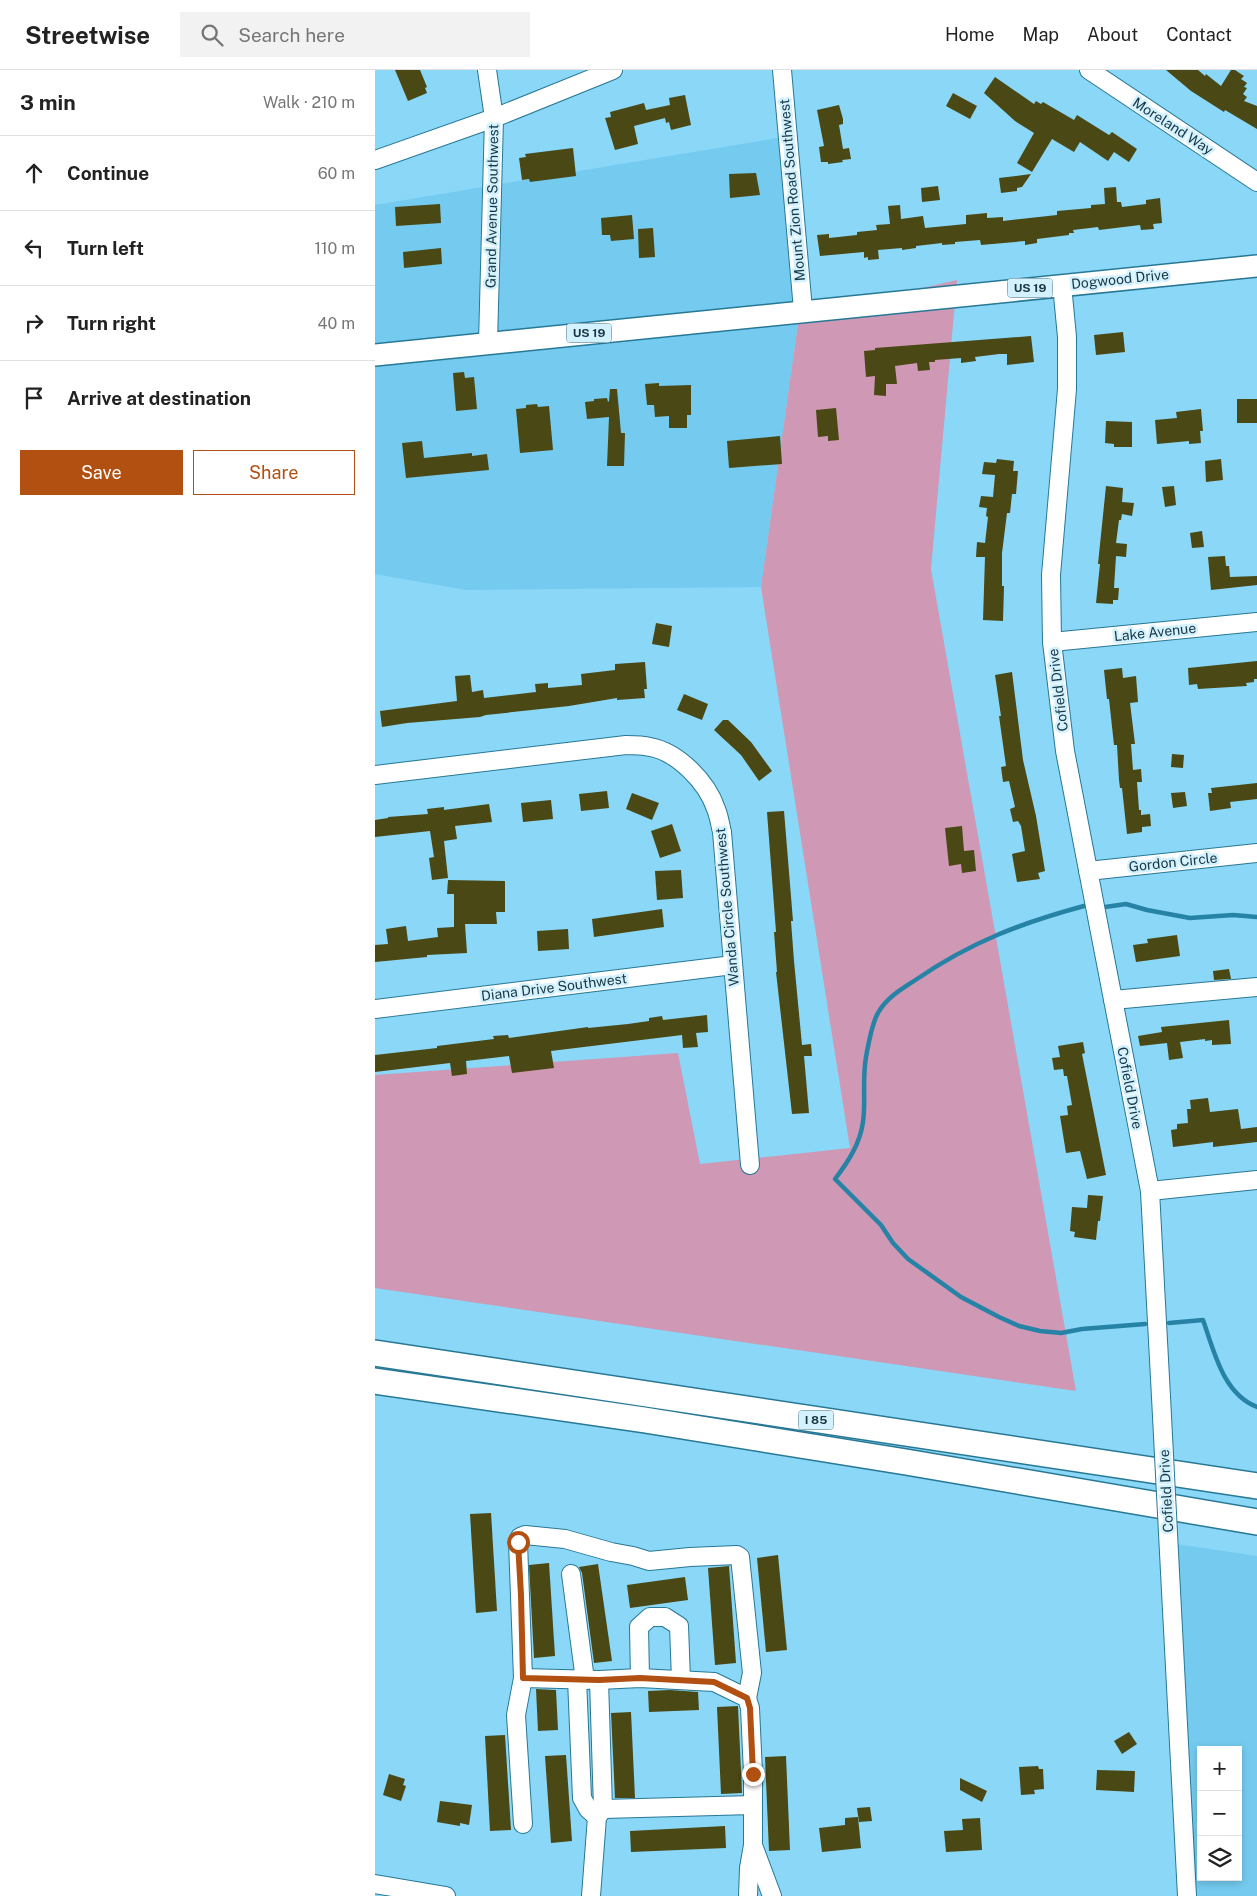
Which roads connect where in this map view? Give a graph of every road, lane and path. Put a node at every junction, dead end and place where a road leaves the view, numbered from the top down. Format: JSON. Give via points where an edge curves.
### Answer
{"nodes":[{"id":1,"x":487,"y":70,"type":"edge"},
{"id":2,"x":613,"y":70,"type":"edge"},
{"id":3,"x":782,"y":70,"type":"edge"},
{"id":4,"x":1089,"y":70,"type":"edge"},
{"id":5,"x":494,"y":118,"type":"junction"},
{"id":6,"x":375,"y":160,"type":"edge"},
{"id":7,"x":1257,"y":182,"type":"edge"},
{"id":8,"x":1257,"y":266,"type":"edge"},
{"id":9,"x":1062,"y":285,"type":"junction"},
{"id":10,"x":803,"y":310,"type":"junction"},
{"id":11,"x":488,"y":343,"type":"junction"},
{"id":12,"x":375,"y":355,"type":"edge"},
{"id":13,"x":1257,"y":622,"type":"edge"},
{"id":14,"x":1052,"y":642,"type":"junction"},
{"id":15,"x":375,"y":775,"type":"edge"},
{"id":16,"x":1257,"y":854,"type":"edge"},
{"id":17,"x":1088,"y":871,"type":"junction"},
{"id":18,"x":733,"y":965,"type":"junction"},
{"id":19,"x":1257,"y":987,"type":"edge"},
{"id":20,"x":1113,"y":1000,"type":"junction"},
{"id":21,"x":375,"y":1008,"type":"edge"},
{"id":22,"x":749,"y":1165,"type":"dead end"},
{"id":23,"x":1257,"y":1180,"type":"edge"},
{"id":24,"x":1150,"y":1191,"type":"junction"},
{"id":25,"x":375,"y":1353,"type":"edge"},
{"id":26,"x":375,"y":1381,"type":"edge"},
{"id":27,"x":1257,"y":1486,"type":"edge"},
{"id":28,"x":1257,"y":1522,"type":"edge"},
{"id":29,"x":571,"y":1574,"type":"dead end"},
{"id":30,"x":523,"y":1678,"type":"junction"},
{"id":31,"x":640,"y":1678,"type":"junction"},
{"id":32,"x":587,"y":1680,"type":"junction"},
{"id":33,"x":681,"y":1680,"type":"junction"},
{"id":34,"x":747,"y":1698,"type":"junction"},
{"id":35,"x":753,"y":1805,"type":"junction"},
{"id":36,"x":600,"y":1813,"type":"junction"},
{"id":37,"x":523,"y":1824,"type":"dead end"},
{"id":38,"x":753,"y":1845,"type":"junction"},
{"id":39,"x":375,"y":1884,"type":"edge"},
{"id":40,"x":446,"y":1896,"type":"edge"},
{"id":41,"x":591,"y":1896,"type":"edge"},
{"id":42,"x":748,"y":1896,"type":"edge"},
{"id":43,"x":772,"y":1896,"type":"edge"},
{"id":44,"x":1187,"y":1896,"type":"edge"}],
"edges":[{"from":1,"to":5,"type":"street","name":"Grand Avenue Southwest"},
{"from":2,"to":5,"type":"street"},
{"from":3,"to":10,"type":"street","name":"Mount Zion Road Southwest"},
{"from":4,"to":7,"type":"street","name":"Moreland Way"},
{"from":5,"to":6,"type":"street"},
{"from":5,"to":11,"type":"street","name":"Grand Avenue Southwest"},
{"from":8,"to":9,"type":"main road","name":"Dogwood Drive","number":"US 19"},
{"from":9,"to":10,"type":"main road","name":"Dogwood Drive","number":"US 19"},
{"from":9,"to":14,"type":"street","name":"Cofield Drive","via":[[1067,389],[1051,575]]},
{"from":10,"to":11,"type":"main road","number":"US 19"},
{"from":11,"to":12,"type":"main road","number":"US 19"},
{"from":13,"to":14,"type":"street","name":"Lake Avenue"},
{"from":14,"to":17,"type":"street","name":"Cofield Drive","via":[[1065,751]]},
{"from":15,"to":18,"type":"street","name":"Wanda Circle Southwest","via":[[627,745],[651,747],[673,757],[707,789],[716,808]]},
{"from":16,"to":17,"type":"street","name":"Gordon Circle"},
{"from":17,"to":20,"type":"street","name":"Cofield Drive"},
{"from":18,"to":21,"type":"street","name":"Diana Drive Southwest"},
{"from":18,"to":22,"type":"street","name":"Wanda Circle Southwest"},
{"from":19,"to":20,"type":"street"},
{"from":20,"to":24,"type":"street","name":"Cofield Drive"},
{"from":23,"to":24,"type":"street"},
{"from":24,"to":44,"type":"street","name":"Cofield Drive","bridge":true},
{"from":25,"to":27,"type":"highway","number":"I 85"},
{"from":26,"to":28,"type":"highway","number":"I 85","via":[[645,1420]]},
{"from":29,"to":32,"type":"street"},
{"from":30,"to":32,"type":"street"},
{"from":30,"to":34,"type":"street","via":[[518,1542],[525,1535],[565,1539],[649,1561],[739,1556],[752,1673]]},
{"from":30,"to":37,"type":"street","via":[[516,1715]]},
{"from":31,"to":32,"type":"street"},
{"from":31,"to":33,"type":"street"},
{"from":31,"to":33,"type":"street","via":[[639,1627],[650,1617],[665,1617],[679,1626]]},
{"from":32,"to":36,"type":"street","via":[[582,1798],[588,1809]]},
{"from":33,"to":34,"type":"street","via":[[714,1682]]},
{"from":34,"to":35,"type":"street"},
{"from":35,"to":36,"type":"street"},
{"from":35,"to":38,"type":"street"},
{"from":36,"to":41,"type":"street"},
{"from":38,"to":42,"type":"street"},
{"from":38,"to":43,"type":"street"},
{"from":39,"to":40,"type":"street"}]}
